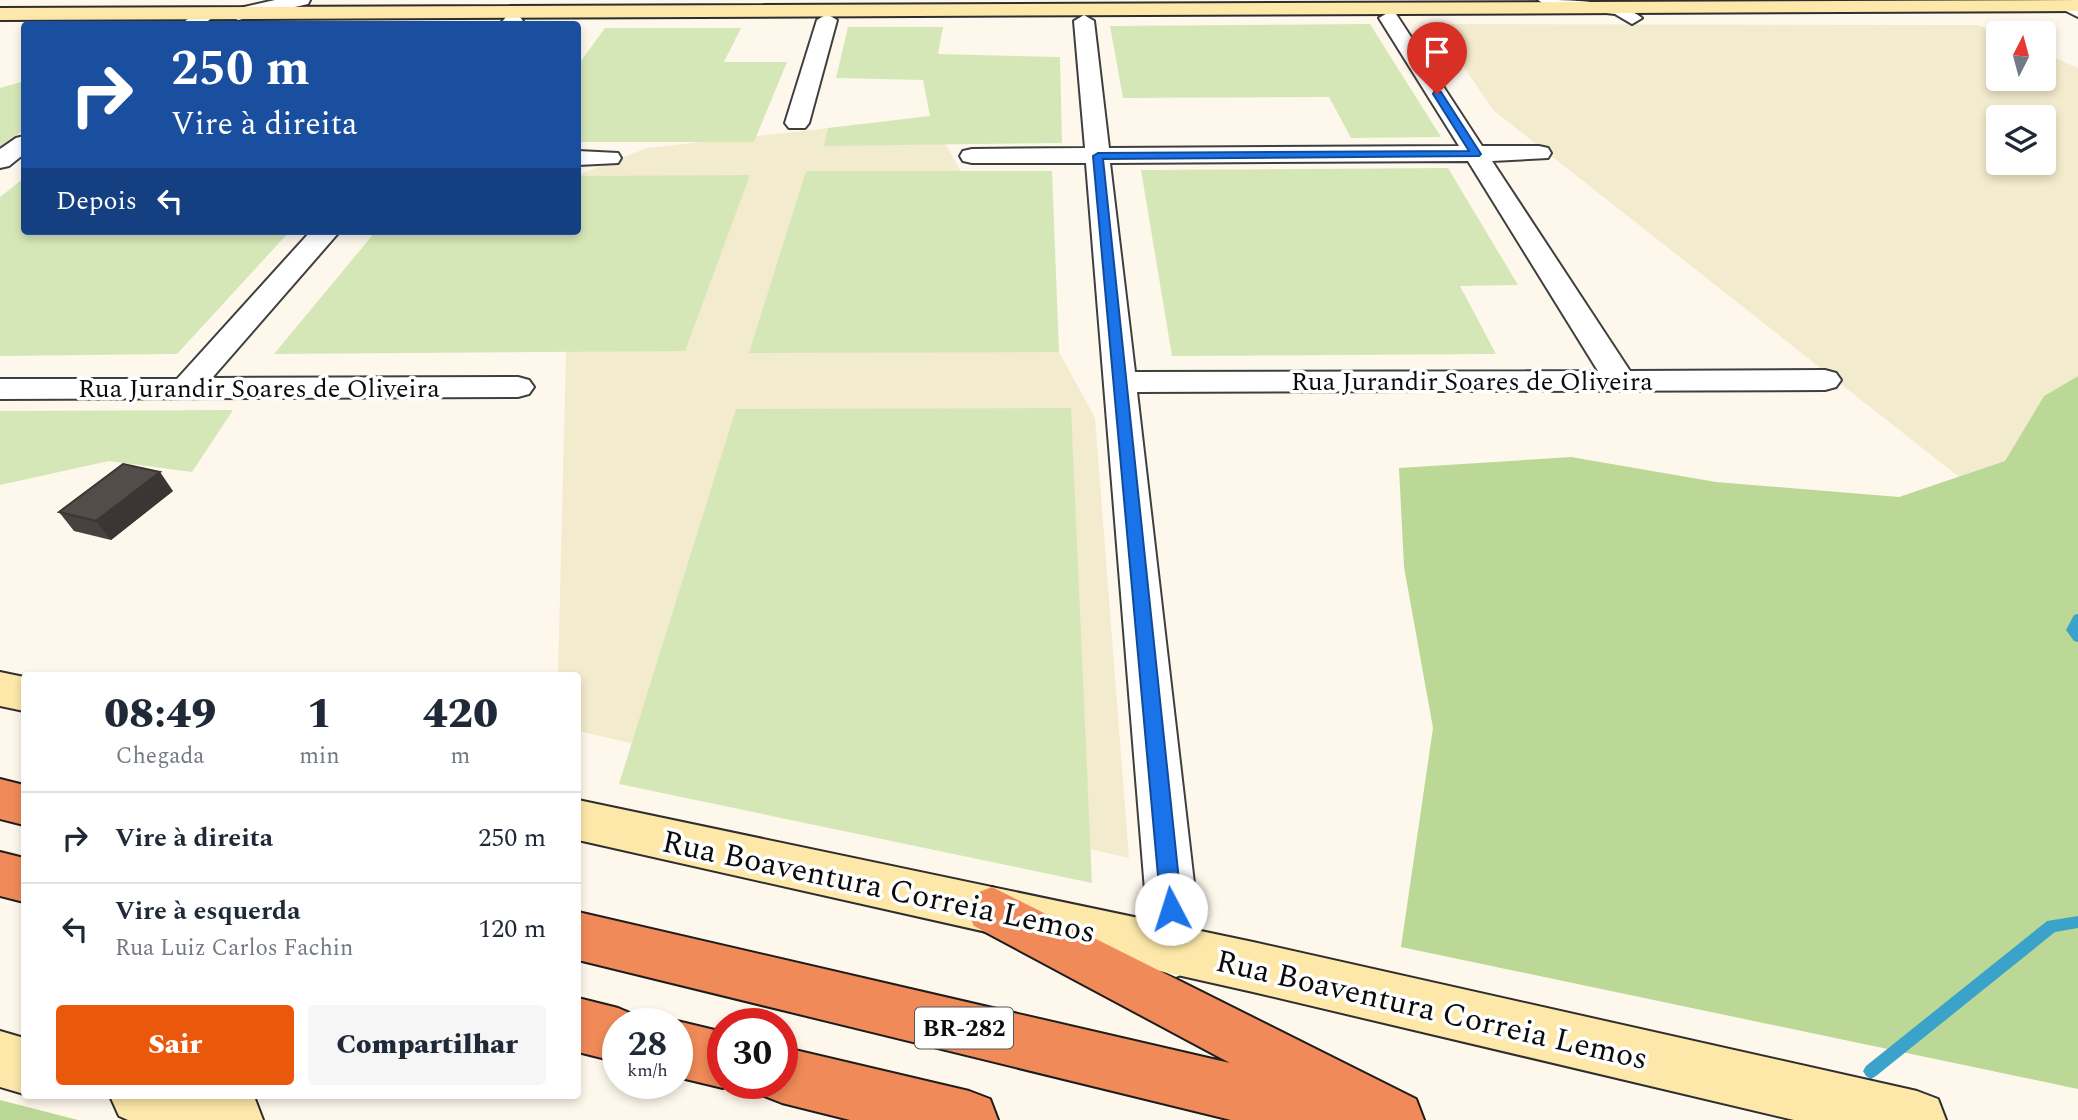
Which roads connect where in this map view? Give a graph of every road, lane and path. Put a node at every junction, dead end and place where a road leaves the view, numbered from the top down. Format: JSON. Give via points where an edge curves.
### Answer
{"nodes":[{"id":1,"x":300,"y":0,"type":"edge"},
{"id":2,"x":1547,"y":0,"type":"edge"},
{"id":3,"x":1739,"y":4,"type":"edge"},
{"id":4,"x":1161,"y":5,"type":"edge"},
{"id":5,"x":2009,"y":10,"type":"junction"},
{"id":6,"x":2074,"y":10,"type":"edge"},
{"id":7,"x":1627,"y":13,"type":"junction"},
{"id":8,"x":0,"y":14,"type":"edge"},
{"id":9,"x":238,"y":14,"type":"junction"},
{"id":10,"x":983,"y":15,"type":"junction"},
{"id":11,"x":590,"y":16,"type":"junction"},
{"id":12,"x":1389,"y":18,"type":"junction"},
{"id":13,"x":827,"y":20,"type":"junction"},
{"id":14,"x":1084,"y":20,"type":"junction"},
{"id":15,"x":199,"y":21,"type":"edge"},
{"id":16,"x":534,"y":21,"type":"edge"},
{"id":17,"x":0,"y":25,"type":"edge"},
{"id":18,"x":21,"y":25,"type":"edge"},
{"id":19,"x":797,"y":123,"type":"dead end"},
{"id":20,"x":21,"y":147,"type":"edge"},
{"id":21,"x":1539,"y":153,"type":"dead end"},
{"id":22,"x":1476,"y":154,"type":"junction"},
{"id":23,"x":972,"y":156,"type":"dead end"},
{"id":24,"x":1098,"y":156,"type":"junction"},
{"id":25,"x":581,"y":158,"type":"edge"},
{"id":26,"x":609,"y":158,"type":"dead end"},
{"id":27,"x":9,"y":160,"type":"edge"},
{"id":28,"x":322,"y":235,"type":"edge"},
{"id":29,"x":1620,"y":380,"type":"junction"},
{"id":30,"x":1825,"y":380,"type":"dead end"},
{"id":31,"x":1120,"y":382,"type":"junction"},
{"id":32,"x":518,"y":387,"type":"dead end"},
{"id":33,"x":187,"y":388,"type":"junction"},
{"id":34,"x":0,"y":389,"type":"edge"},
{"id":35,"x":0,"y":688,"type":"edge"},
{"id":36,"x":21,"y":693,"type":"edge"},
{"id":37,"x":0,"y":799,"type":"edge"},
{"id":38,"x":21,"y":804,"type":"edge"},
{"id":39,"x":581,"y":821,"type":"edge"},
{"id":40,"x":0,"y":874,"type":"edge"},
{"id":41,"x":21,"y":879,"type":"edge"},
{"id":42,"x":992,"y":910,"type":"junction"},
{"id":43,"x":581,"y":937,"type":"edge"},
{"id":44,"x":1176,"y":952,"type":"junction"},
{"id":45,"x":581,"y":1026,"type":"edge"},
{"id":46,"x":602,"y":1031,"type":"edge"},
{"id":47,"x":0,"y":1059,"type":"edge"},
{"id":48,"x":21,"y":1065,"type":"edge"},
{"id":49,"x":798,"y":1079,"type":"edge"},
{"id":50,"x":151,"y":1099,"type":"edge"},
{"id":51,"x":234,"y":1120,"type":"edge"},
{"id":52,"x":969,"y":1120,"type":"edge"},
{"id":53,"x":1350,"y":1120,"type":"edge"},
{"id":54,"x":1395,"y":1120,"type":"edge"},
{"id":55,"x":1917,"y":1120,"type":"edge"}],
"edges":[{"from":1,"to":9,"type":"street"},
{"from":2,"to":7,"type":"street"},
{"from":3,"to":5,"type":"main road"},
{"from":3,"to":7,"type":"main road"},
{"from":4,"to":7,"type":"main road"},
{"from":4,"to":10,"type":"main road"},
{"from":5,"to":6,"type":"main road"},
{"from":5,"to":7,"type":"main road"},
{"from":7,"to":12,"type":"main road"},
{"from":8,"to":15,"type":"main road"},
{"from":9,"to":11,"type":"main road"},
{"from":9,"to":15,"type":"main road"},
{"from":10,"to":11,"type":"main road"},
{"from":10,"to":13,"type":"main road"},
{"from":10,"to":14,"type":"main road"},
{"from":11,"to":13,"type":"main road"},
{"from":11,"to":16,"type":"main road"},
{"from":12,"to":14,"type":"main road"},
{"from":12,"to":22,"type":"street"},
{"from":13,"to":19,"type":"street"},
{"from":14,"to":24,"type":"street"},
{"from":17,"to":18,"type":"main road"},
{"from":20,"to":27,"type":"street"},
{"from":21,"to":22,"type":"street"},
{"from":22,"to":24,"type":"street"},
{"from":22,"to":29,"type":"street"},
{"from":23,"to":24,"type":"street"},
{"from":24,"to":31,"type":"street"},
{"from":25,"to":26,"type":"street"},
{"from":28,"to":33,"type":"street"},
{"from":29,"to":30,"type":"street","name":"Rua Jurandir Soares de Oliveira"},
{"from":29,"to":31,"type":"street","name":"Rua Jurandir Soares de Oliveira"},
{"from":31,"to":44,"type":"street"},
{"from":32,"to":33,"type":"street","name":"Rua Jurandir Soares de Oliveira"},
{"from":33,"to":34,"type":"street","name":"Rua Jurandir Soares de Oliveira"},
{"from":35,"to":36,"type":"main road"},
{"from":37,"to":38,"type":"highway"},
{"from":39,"to":42,"type":"main road","name":"Rua Boaventura Correia Lemos"},
{"from":40,"to":41,"type":"highway"},
{"from":42,"to":44,"type":"main road","name":"Rua Boaventura Correia Lemos"},
{"from":42,"to":54,"type":"highway"},
{"from":43,"to":53,"type":"highway","number":"BR-282"},
{"from":44,"to":55,"type":"main road","name":"Rua Boaventura Correia Lemos"},
{"from":45,"to":46,"type":"highway"},
{"from":47,"to":48,"type":"main road"},
{"from":49,"to":52,"type":"highway"},
{"from":50,"to":51,"type":"main road"}]}
